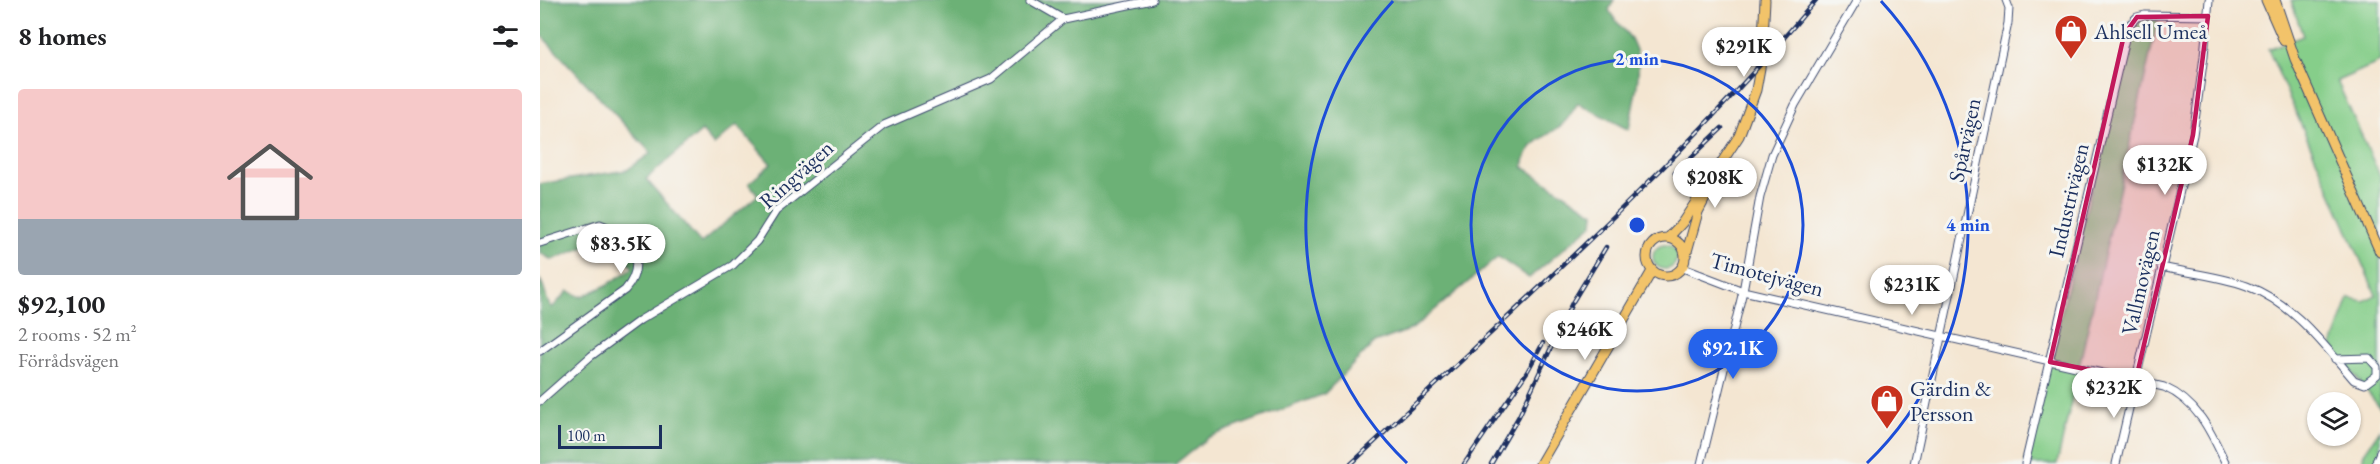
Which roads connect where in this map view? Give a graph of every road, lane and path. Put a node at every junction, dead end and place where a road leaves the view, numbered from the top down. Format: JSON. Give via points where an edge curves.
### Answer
{"nodes":[{"id":1,"x":1030,"y":0,"type":"edge"},
{"id":2,"x":1152,"y":0,"type":"edge"},
{"id":3,"x":1765,"y":0,"type":"edge"},
{"id":4,"x":1857,"y":0,"type":"edge"},
{"id":5,"x":2006,"y":0,"type":"edge"},
{"id":6,"x":2209,"y":0,"type":"edge"},
{"id":7,"x":2266,"y":0,"type":"edge"},
{"id":8,"x":2275,"y":0,"type":"edge"},
{"id":9,"x":2208,"y":16,"type":"junction"},
{"id":10,"x":1063,"y":19,"type":"junction"},
{"id":11,"x":2295,"y":59,"type":"junction"},
{"id":12,"x":1725,"y":157,"type":"junction"},
{"id":13,"x":1670,"y":237,"type":"junction"},
{"id":14,"x":540,"y":243,"type":"edge"},
{"id":15,"x":2380,"y":252,"type":"edge"},
{"id":16,"x":1686,"y":255,"type":"junction"},
{"id":17,"x":2161,"y":267,"type":"junction"},
{"id":18,"x":1683,"y":268,"type":"junction"},
{"id":19,"x":1652,"y":271,"type":"junction"},
{"id":20,"x":1743,"y":291,"type":"junction"},
{"id":21,"x":1941,"y":336,"type":"junction"},
{"id":22,"x":540,"y":351,"type":"edge"},
{"id":23,"x":2335,"y":359,"type":"junction"},
{"id":24,"x":2050,"y":362,"type":"junction"},
{"id":25,"x":2136,"y":379,"type":"junction"},
{"id":26,"x":540,"y":400,"type":"edge"},
{"id":27,"x":2380,"y":452,"type":"edge"},
{"id":28,"x":1540,"y":464,"type":"edge"},
{"id":29,"x":1701,"y":464,"type":"edge"},
{"id":30,"x":1914,"y":464,"type":"edge"},
{"id":31,"x":2025,"y":464,"type":"edge"},
{"id":32,"x":2116,"y":464,"type":"edge"},
{"id":33,"x":2226,"y":464,"type":"edge"},
{"id":34,"x":2375,"y":464,"type":"edge"}],
"edges":[{"from":1,"to":10,"type":"street"},
{"from":2,"to":10,"type":"street"},
{"from":3,"to":12,"type":"main road","via":[[1756,90],[1739,136]]},
{"from":4,"to":20,"type":"street","via":[[1777,142],[1760,197]]},
{"from":5,"to":21,"type":"street","name":"Spårvägen","via":[[2007,23]]},
{"from":6,"to":9,"type":"street","name":"Vallmovägen"},
{"from":7,"to":11,"type":"main road"},
{"from":8,"to":11,"type":"main road"},
{"from":9,"to":17,"type":"street","name":"Vallmovägen","via":[[2193,135]]},
{"from":9,"to":24,"type":"street","name":"Industrivägen","via":[[2145,15],[2128,26]]},
{"from":10,"to":26,"type":"street","name":"Ringvägen","via":[[991,79],[884,124],[776,211],[747,254],[640,320]]},
{"from":11,"to":15,"type":"main road"},
{"from":12,"to":13,"type":"main road"},
{"from":12,"to":16,"type":"main road","via":[[1698,212]]},
{"from":13,"to":16,"type":"main road","via":[[1682,245]]},
{"from":13,"to":19,"type":"main road","via":[[1658,240],[1648,249]]},
{"from":14,"to":22,"type":"street","via":[[600,224],[635,254],[637,265],[636,277],[625,290]]},
{"from":16,"to":18,"type":"main road"},
{"from":17,"to":23,"type":"street","via":[[2263,293],[2299,318]]},
{"from":17,"to":25,"type":"street","name":"Vallmovägen"},
{"from":18,"to":19,"type":"main road","via":[[1667,277]]},
{"from":18,"to":20,"type":"street","name":"Timotejvägen"},
{"from":19,"to":28,"type":"main road"},
{"from":20,"to":21,"type":"street","name":"Timotejvägen"},
{"from":20,"to":29,"type":"street"},
{"from":21,"to":24,"type":"street","name":"Timotejvägen"},
{"from":21,"to":30,"type":"street","name":"Spårvägen"},
{"from":23,"to":23,"type":"street","via":[[2357,383],[2365,384],[2377,375],[2377,367],[2369,358]]},
{"from":24,"to":25,"type":"street","name":"Timotejvägen"},
{"from":24,"to":31,"type":"street","name":"Industrivägen"},
{"from":25,"to":32,"type":"street","name":"Vallmovägen"},
{"from":25,"to":33,"type":"street","name":"Timotejvägen","via":[[2170,389],[2192,405],[2209,427]]},
{"from":27,"to":34,"type":"street"}]}
